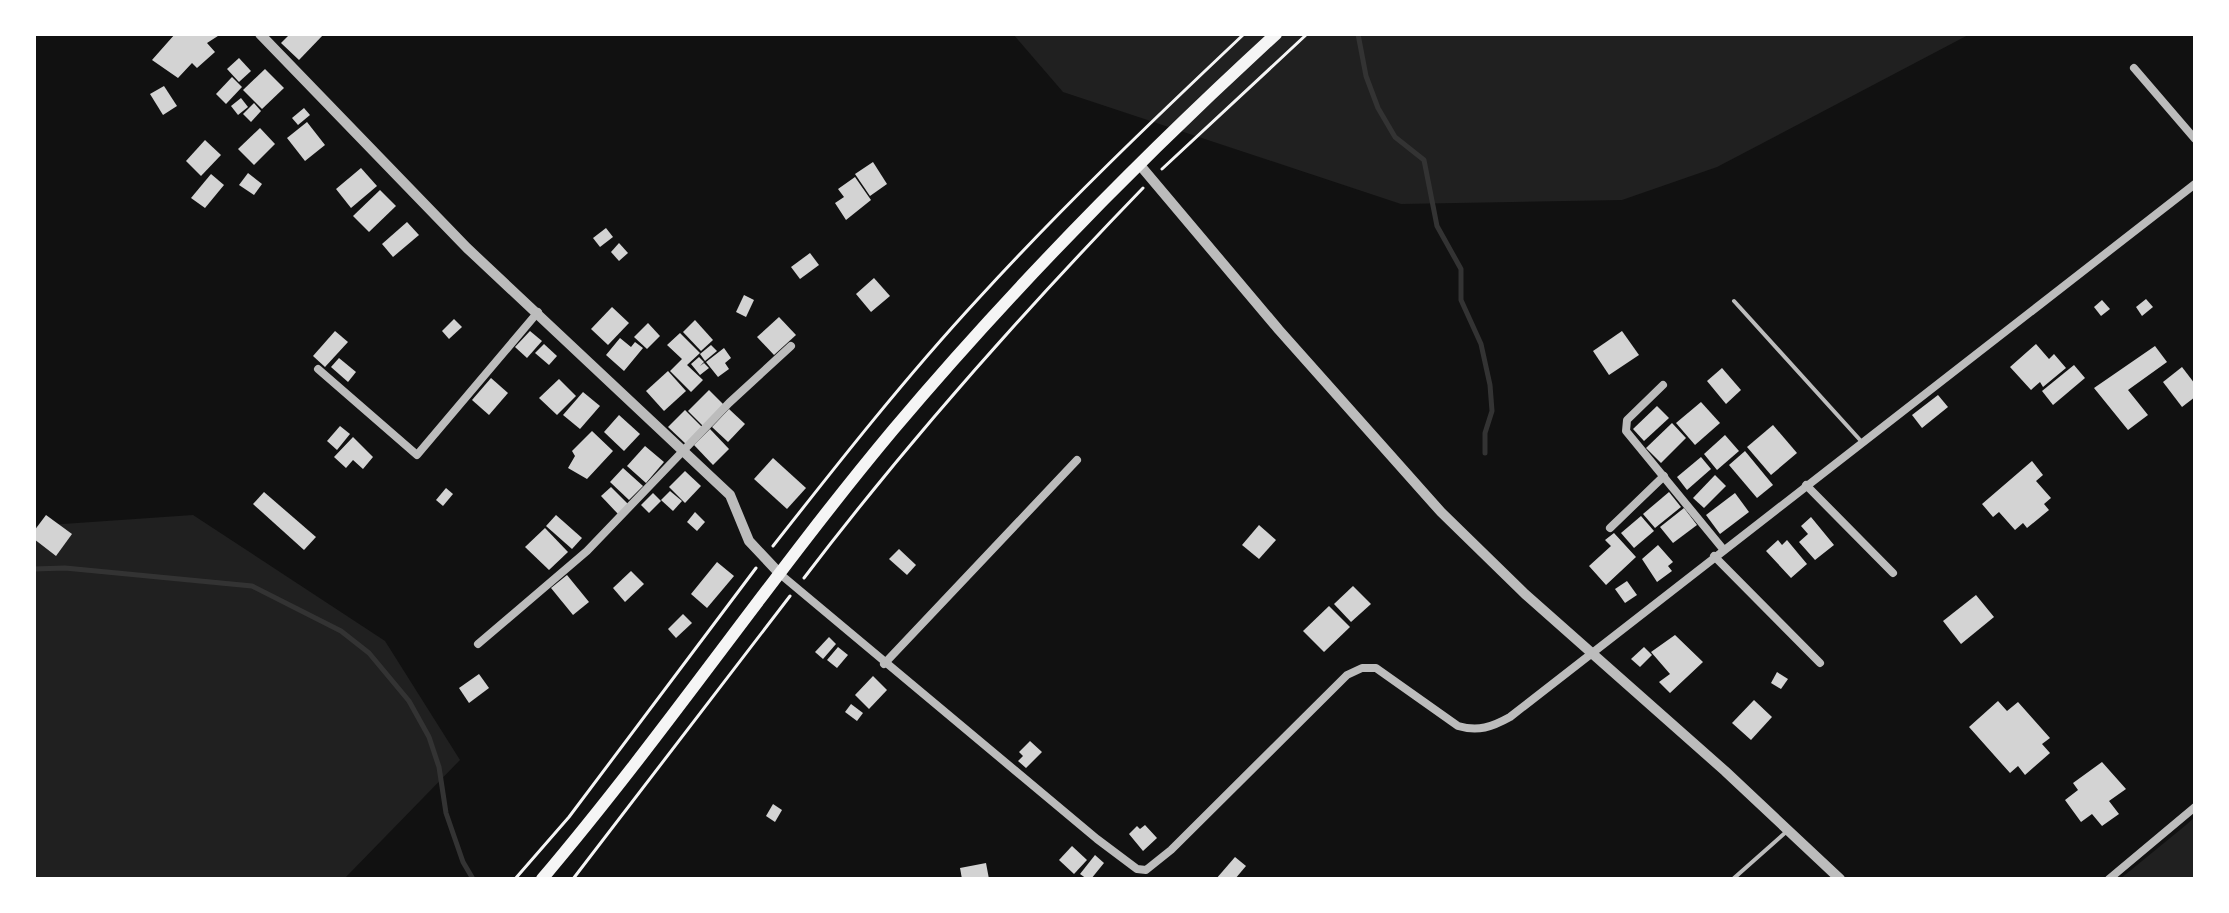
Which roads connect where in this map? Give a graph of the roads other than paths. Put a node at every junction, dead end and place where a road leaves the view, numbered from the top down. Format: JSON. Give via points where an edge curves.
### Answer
{"nodes":[{"id":1,"x":260,"y":34,"type":"edge"},
{"id":2,"x":1276,"y":34,"type":"edge"},
{"id":3,"x":2134,"y":68,"type":"dead end"},
{"id":4,"x":2195,"y":139,"type":"edge"},
{"id":5,"x":1139,"y":164,"type":"junction"},
{"id":6,"x":2195,"y":184,"type":"edge"},
{"id":7,"x":1734,"y":301,"type":"dead end"},
{"id":8,"x":538,"y":312,"type":"junction"},
{"id":9,"x":791,"y":346,"type":"dead end"},
{"id":10,"x":318,"y":369,"type":"dead end"},
{"id":11,"x":1663,"y":385,"type":"dead end"},
{"id":12,"x":1862,"y":441,"type":"junction"},
{"id":13,"x":683,"y":452,"type":"junction"},
{"id":14,"x":1077,"y":460,"type":"dead end"},
{"id":15,"x":1664,"y":476,"type":"junction"},
{"id":16,"x":1806,"y":485,"type":"junction"},
{"id":17,"x":1610,"y":528,"type":"dead end"},
{"id":18,"x":1723,"y":549,"type":"junction"},
{"id":19,"x":1714,"y":556,"type":"junction"},
{"id":20,"x":1893,"y":573,"type":"dead end"},
{"id":21,"x":780,"y":574,"type":"junction"},
{"id":22,"x":478,"y":644,"type":"dead end"},
{"id":23,"x":1593,"y":652,"type":"junction"},
{"id":24,"x":1820,"y":663,"type":"dead end"},
{"id":25,"x":884,"y":664,"type":"junction"},
{"id":26,"x":2195,"y":807,"type":"edge"},
{"id":27,"x":1788,"y":830,"type":"junction"},
{"id":28,"x":542,"y":879,"type":"edge"},
{"id":29,"x":1733,"y":879,"type":"edge"},
{"id":30,"x":1840,"y":879,"type":"edge"},
{"id":31,"x":2109,"y":879,"type":"edge"}],
"edges":[{"from":1,"to":8,"type":"street","via":[[467,248]]},
{"from":2,"to":5,"type":"main road"},
{"from":3,"to":4,"type":"street"},
{"from":5,"to":21,"type":"main road","via":[[941,374]]},
{"from":5,"to":23,"type":"street","via":[[1441,512]]},
{"from":6,"to":12,"type":"street"},
{"from":7,"to":12,"type":"lane"},
{"from":8,"to":10,"type":"street","via":[[417,455]]},
{"from":8,"to":13,"type":"street"},
{"from":9,"to":13,"type":"street"},
{"from":11,"to":15,"type":"street","via":[[1627,420],[1626,431]]},
{"from":12,"to":16,"type":"street"},
{"from":13,"to":21,"type":"street","via":[[730,495],[749,541]]},
{"from":13,"to":22,"type":"street","via":[[587,551]]},
{"from":14,"to":25,"type":"street"},
{"from":15,"to":17,"type":"street"},
{"from":15,"to":18,"type":"street"},
{"from":16,"to":18,"type":"street"},
{"from":16,"to":20,"type":"street"},
{"from":18,"to":19,"type":"street"},
{"from":19,"to":23,"type":"street"},
{"from":19,"to":24,"type":"street"},
{"from":21,"to":25,"type":"street"},
{"from":21,"to":28,"type":"main road"},
{"from":23,"to":25,"type":"street","via":[[1489,728],[1470,729],[1376,668],[1347,675],[1146,870],[1097,839]]},
{"from":23,"to":27,"type":"street"},
{"from":26,"to":31,"type":"street"},
{"from":27,"to":29,"type":"lane"},
{"from":27,"to":30,"type":"street"}]}
